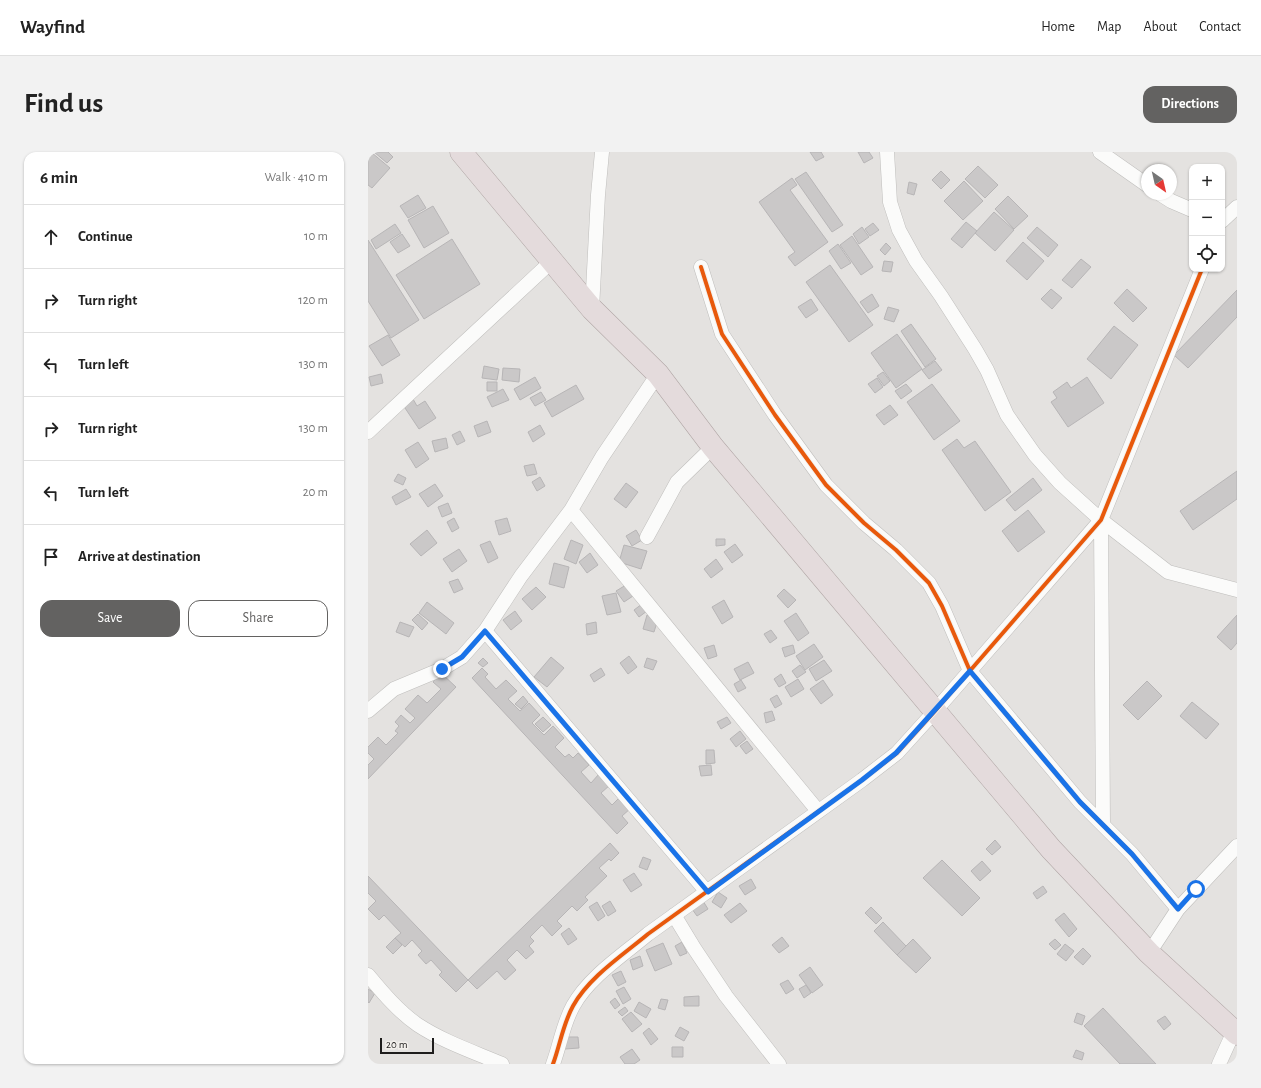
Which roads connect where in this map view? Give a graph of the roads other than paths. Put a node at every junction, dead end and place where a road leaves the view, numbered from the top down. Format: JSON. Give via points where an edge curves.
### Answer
{"nodes":[{"id":1,"x":461,"y":152,"type":"edge"},
{"id":2,"x":602,"y":152,"type":"edge"},
{"id":3,"x":888,"y":152,"type":"edge"},
{"id":4,"x":1100,"y":152,"type":"edge"},
{"id":5,"x":1141,"y":181,"type":"edge"},
{"id":6,"x":1169,"y":200,"type":"edge"},
{"id":7,"x":1237,"y":207,"type":"edge"},
{"id":8,"x":1189,"y":209,"type":"edge"},
{"id":9,"x":1225,"y":218,"type":"edge"},
{"id":10,"x":552,"y":261,"type":"junction"},
{"id":11,"x":700,"y":267,"type":"dead end"},
{"id":12,"x":1201,"y":272,"type":"edge"},
{"id":13,"x":592,"y":309,"type":"junction"},
{"id":14,"x":658,"y":374,"type":"junction"},
{"id":15,"x":368,"y":432,"type":"edge"},
{"id":16,"x":713,"y":447,"type":"junction"},
{"id":17,"x":571,"y":510,"type":"junction"},
{"id":18,"x":1101,"y":520,"type":"junction"},
{"id":19,"x":647,"y":537,"type":"dead end"},
{"id":20,"x":1237,"y":590,"type":"edge"},
{"id":21,"x":485,"y":631,"type":"junction"},
{"id":22,"x":970,"y":671,"type":"junction"},
{"id":23,"x":368,"y":711,"type":"edge"},
{"id":24,"x":935,"y":711,"type":"junction"},
{"id":25,"x":818,"y":811,"type":"junction"},
{"id":26,"x":1104,"y":826,"type":"junction"},
{"id":27,"x":1237,"y":846,"type":"edge"},
{"id":28,"x":708,"y":892,"type":"junction"},
{"id":29,"x":1178,"y":909,"type":"junction"},
{"id":30,"x":674,"y":915,"type":"junction"},
{"id":31,"x":1149,"y":952,"type":"junction"},
{"id":32,"x":368,"y":975,"type":"edge"},
{"id":33,"x":1236,"y":1033,"type":"edge"},
{"id":34,"x":768,"y":1050,"type":"junction"},
{"id":35,"x":502,"y":1064,"type":"edge"},
{"id":36,"x":553,"y":1064,"type":"edge"},
{"id":37,"x":763,"y":1064,"type":"edge"},
{"id":38,"x":779,"y":1064,"type":"edge"},
{"id":39,"x":1219,"y":1064,"type":"edge"}],
"edges":[{"from":1,"to":10,"type":"highway"},
{"from":2,"to":13,"type":"street"},
{"from":3,"to":18,"type":"street","via":[[890,202],[899,230],[916,261],[975,349],[1007,415],[1020,434],[1047,470]]},
{"from":4,"to":5,"type":"street"},
{"from":6,"to":8,"type":"street"},
{"from":7,"to":9,"type":"street"},
{"from":10,"to":13,"type":"highway"},
{"from":10,"to":15,"type":"street"},
{"from":11,"to":22,"type":"street","via":[[722,334],[775,415],[826,485],[929,583],[942,606]]},
{"from":12,"to":18,"type":"street"},
{"from":13,"to":14,"type":"highway"},
{"from":14,"to":16,"type":"highway"},
{"from":14,"to":17,"type":"street","via":[[602,457]]},
{"from":16,"to":19,"type":"street","via":[[677,482]]},
{"from":16,"to":24,"type":"highway"},
{"from":17,"to":21,"type":"street","via":[[521,576]]},
{"from":17,"to":25,"type":"street"},
{"from":18,"to":20,"type":"street","via":[[1168,572]]},
{"from":18,"to":22,"type":"street"},
{"from":18,"to":26,"type":"street"},
{"from":21,"to":23,"type":"street","via":[[462,657],[442,669],[394,688]]},
{"from":21,"to":28,"type":"street"},
{"from":22,"to":24,"type":"street"},
{"from":22,"to":26,"type":"street","via":[[1080,802]]},
{"from":24,"to":25,"type":"street","via":[[896,753]]},
{"from":24,"to":31,"type":"highway","via":[[1050,849]]},
{"from":25,"to":28,"type":"street"},
{"from":26,"to":29,"type":"street","via":[[1132,854]]},
{"from":27,"to":29,"type":"street"},
{"from":28,"to":30,"type":"street"},
{"from":29,"to":31,"type":"street"},
{"from":30,"to":34,"type":"street","via":[[726,996]]},
{"from":30,"to":36,"type":"street","via":[[590,984],[574,1006],[564,1026]]},
{"from":31,"to":33,"type":"highway"},
{"from":32,"to":35,"type":"street","via":[[386,996],[418,1024],[453,1044]]},
{"from":33,"to":39,"type":"street"},
{"from":34,"to":37,"type":"street"},
{"from":34,"to":38,"type":"street"}]}
